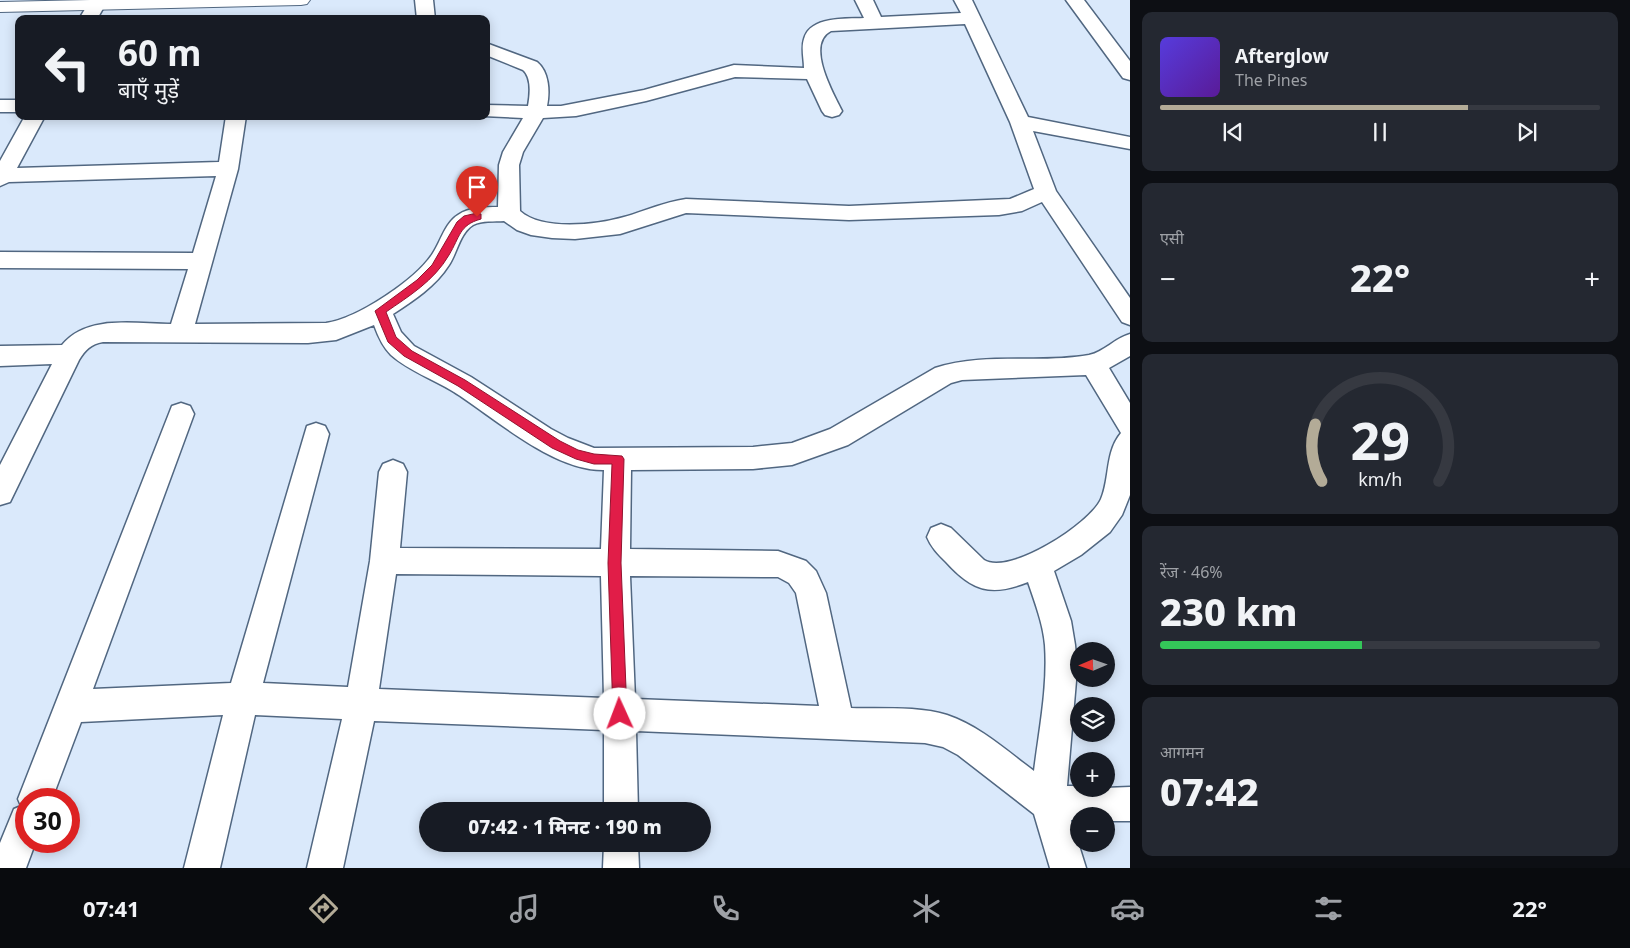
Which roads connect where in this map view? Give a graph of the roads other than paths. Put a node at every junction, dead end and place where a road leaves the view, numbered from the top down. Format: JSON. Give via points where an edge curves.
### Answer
{"nodes":[{"id":1,"x":301,"y":0,"type":"edge"},
{"id":2,"x":424,"y":0,"type":"edge"},
{"id":3,"x":864,"y":0,"type":"edge"},
{"id":4,"x":1075,"y":0,"type":"edge"},
{"id":5,"x":223,"y":2,"type":"edge"},
{"id":6,"x":27,"y":3,"type":"edge"},
{"id":7,"x":0,"y":7,"type":"edge"},
{"id":8,"x":968,"y":9,"type":"edge"},
{"id":9,"x":92,"y":12,"type":"edge"},
{"id":10,"x":426,"y":15,"type":"edge"},
{"id":11,"x":875,"y":22,"type":"junction"},
{"id":12,"x":490,"y":50,"type":"edge"},
{"id":13,"x":814,"y":74,"type":"junction"},
{"id":14,"x":1130,"y":74,"type":"edge"},
{"id":15,"x":0,"y":106,"type":"edge"},
{"id":16,"x":15,"y":106,"type":"edge"},
{"id":17,"x":490,"y":111,"type":"edge"},
{"id":18,"x":536,"y":111,"type":"junction"},
{"id":19,"x":832,"y":111,"type":"dead end"},
{"id":20,"x":33,"y":120,"type":"edge"},
{"id":21,"x":235,"y":120,"type":"edge"},
{"id":22,"x":1020,"y":122,"type":"junction"},
{"id":23,"x":1130,"y":143,"type":"edge"},
{"id":24,"x":228,"y":169,"type":"junction"},
{"id":25,"x":1,"y":177,"type":"edge"},
{"id":26,"x":1046,"y":192,"type":"junction"},
{"id":27,"x":509,"y":213,"type":"junction"},
{"id":28,"x":0,"y":260,"type":"edge"},
{"id":29,"x":202,"y":261,"type":"junction"},
{"id":30,"x":380,"y":311,"type":"junction"},
{"id":31,"x":1130,"y":316,"type":"edge"},
{"id":32,"x":180,"y":333,"type":"junction"},
{"id":33,"x":1130,"y":343,"type":"edge"},
{"id":34,"x":69,"y":354,"type":"junction"},
{"id":35,"x":0,"y":356,"type":"edge"},
{"id":36,"x":1093,"y":364,"type":"junction"},
{"id":37,"x":181,"y":414,"type":"dead end"},
{"id":38,"x":1130,"y":426,"type":"edge"},
{"id":39,"x":316,"y":434,"type":"dead end"},
{"id":40,"x":1130,"y":442,"type":"edge"},
{"id":41,"x":618,"y":459,"type":"junction"},
{"id":42,"x":392,"y":472,"type":"dead end"},
{"id":43,"x":0,"y":493,"type":"edge"},
{"id":44,"x":941,"y":537,"type":"dead end"},
{"id":45,"x":384,"y":561,"type":"junction"},
{"id":46,"x":615,"y":563,"type":"junction"},
{"id":47,"x":1037,"y":564,"type":"junction"},
{"id":48,"x":243,"y":698,"type":"junction"},
{"id":49,"x":361,"y":704,"type":"junction"},
{"id":50,"x":71,"y":706,"type":"junction"},
{"id":51,"x":620,"y":714,"type":"junction"},
{"id":52,"x":838,"y":723,"type":"junction"},
{"id":53,"x":39,"y":788,"type":"edge"},
{"id":54,"x":621,"y":802,"type":"edge"},
{"id":55,"x":1048,"y":803,"type":"junction"},
{"id":56,"x":1130,"y":804,"type":"edge"},
{"id":57,"x":15,"y":849,"type":"edge"},
{"id":58,"x":621,"y":852,"type":"edge"},
{"id":59,"x":8,"y":868,"type":"edge"},
{"id":60,"x":202,"y":868,"type":"edge"},
{"id":61,"x":325,"y":868,"type":"edge"},
{"id":62,"x":621,"y":868,"type":"edge"},
{"id":63,"x":1068,"y":868,"type":"edge"}],
"edges":[{"from":1,"to":5,"type":"main road"},
{"from":2,"to":10,"type":"street"},
{"from":3,"to":11,"type":"street"},
{"from":4,"to":14,"type":"street"},
{"from":5,"to":9,"type":"main road"},
{"from":6,"to":7,"type":"main road"},
{"from":6,"to":9,"type":"main road"},
{"from":8,"to":11,"type":"street"},
{"from":8,"to":22,"type":"street"},
{"from":11,"to":13,"type":"street","via":[[828,26],[819,30],[812,43]]},
{"from":12,"to":18,"type":"street","via":[[535,70],[539,85]]},
{"from":13,"to":18,"type":"street","via":[[777,70],[734,71],[592,107],[562,112]]},
{"from":13,"to":19,"type":"street"},
{"from":15,"to":16,"type":"street"},
{"from":17,"to":18,"type":"street"},
{"from":18,"to":27,"type":"street","via":[[509,165]]},
{"from":20,"to":25,"type":"street"},
{"from":21,"to":24,"type":"street"},
{"from":22,"to":23,"type":"street"},
{"from":22,"to":26,"type":"street"},
{"from":24,"to":25,"type":"street"},
{"from":24,"to":29,"type":"street"},
{"from":26,"to":27,"type":"street","via":[[1014,206],[999,208],[880,213],[672,207],[620,226],[593,230],[543,230],[518,222]]},
{"from":26,"to":31,"type":"street"},
{"from":27,"to":30,"type":"street","via":[[468,218],[460,224],[436,267]]},
{"from":28,"to":29,"type":"street"},
{"from":29,"to":32,"type":"street"},
{"from":30,"to":32,"type":"street","via":[[345,329],[326,333]]},
{"from":30,"to":41,"type":"street","via":[[392,339],[408,354],[462,383],[556,445],[594,459]]},
{"from":32,"to":34,"type":"street","via":[[86,336]]},
{"from":33,"to":36,"type":"street"},
{"from":34,"to":35,"type":"street"},
{"from":34,"to":43,"type":"street"},
{"from":36,"to":38,"type":"street"},
{"from":36,"to":41,"type":"street","via":[[962,370],[944,375],[839,437],[792,454],[753,458]]},
{"from":37,"to":50,"type":"street"},
{"from":39,"to":48,"type":"street"},
{"from":40,"to":47,"type":"street","via":[[1125,447],[1115,501],[1108,514],[1084,538]]},
{"from":41,"to":46,"type":"street"},
{"from":42,"to":45,"type":"street"},
{"from":44,"to":47,"type":"street","via":[[974,569],[986,576],[1009,576]]},
{"from":45,"to":46,"type":"street"},
{"from":45,"to":49,"type":"street"},
{"from":46,"to":51,"type":"street"},
{"from":46,"to":52,"type":"street","via":[[778,564],[794,568],[805,577],[811,593]]},
{"from":47,"to":55,"type":"street","via":[[1056,621],[1061,669]]},
{"from":48,"to":49,"type":"street"},
{"from":48,"to":50,"type":"street"},
{"from":48,"to":60,"type":"street"},
{"from":49,"to":51,"type":"street"},
{"from":49,"to":61,"type":"street"},
{"from":50,"to":53,"type":"street"},
{"from":51,"to":52,"type":"street"},
{"from":51,"to":54,"type":"street"},
{"from":52,"to":55,"type":"street","via":[[946,731],[970,743]]},
{"from":55,"to":56,"type":"street"},
{"from":55,"to":63,"type":"street"},
{"from":57,"to":59,"type":"street"},
{"from":58,"to":62,"type":"street"}]}
